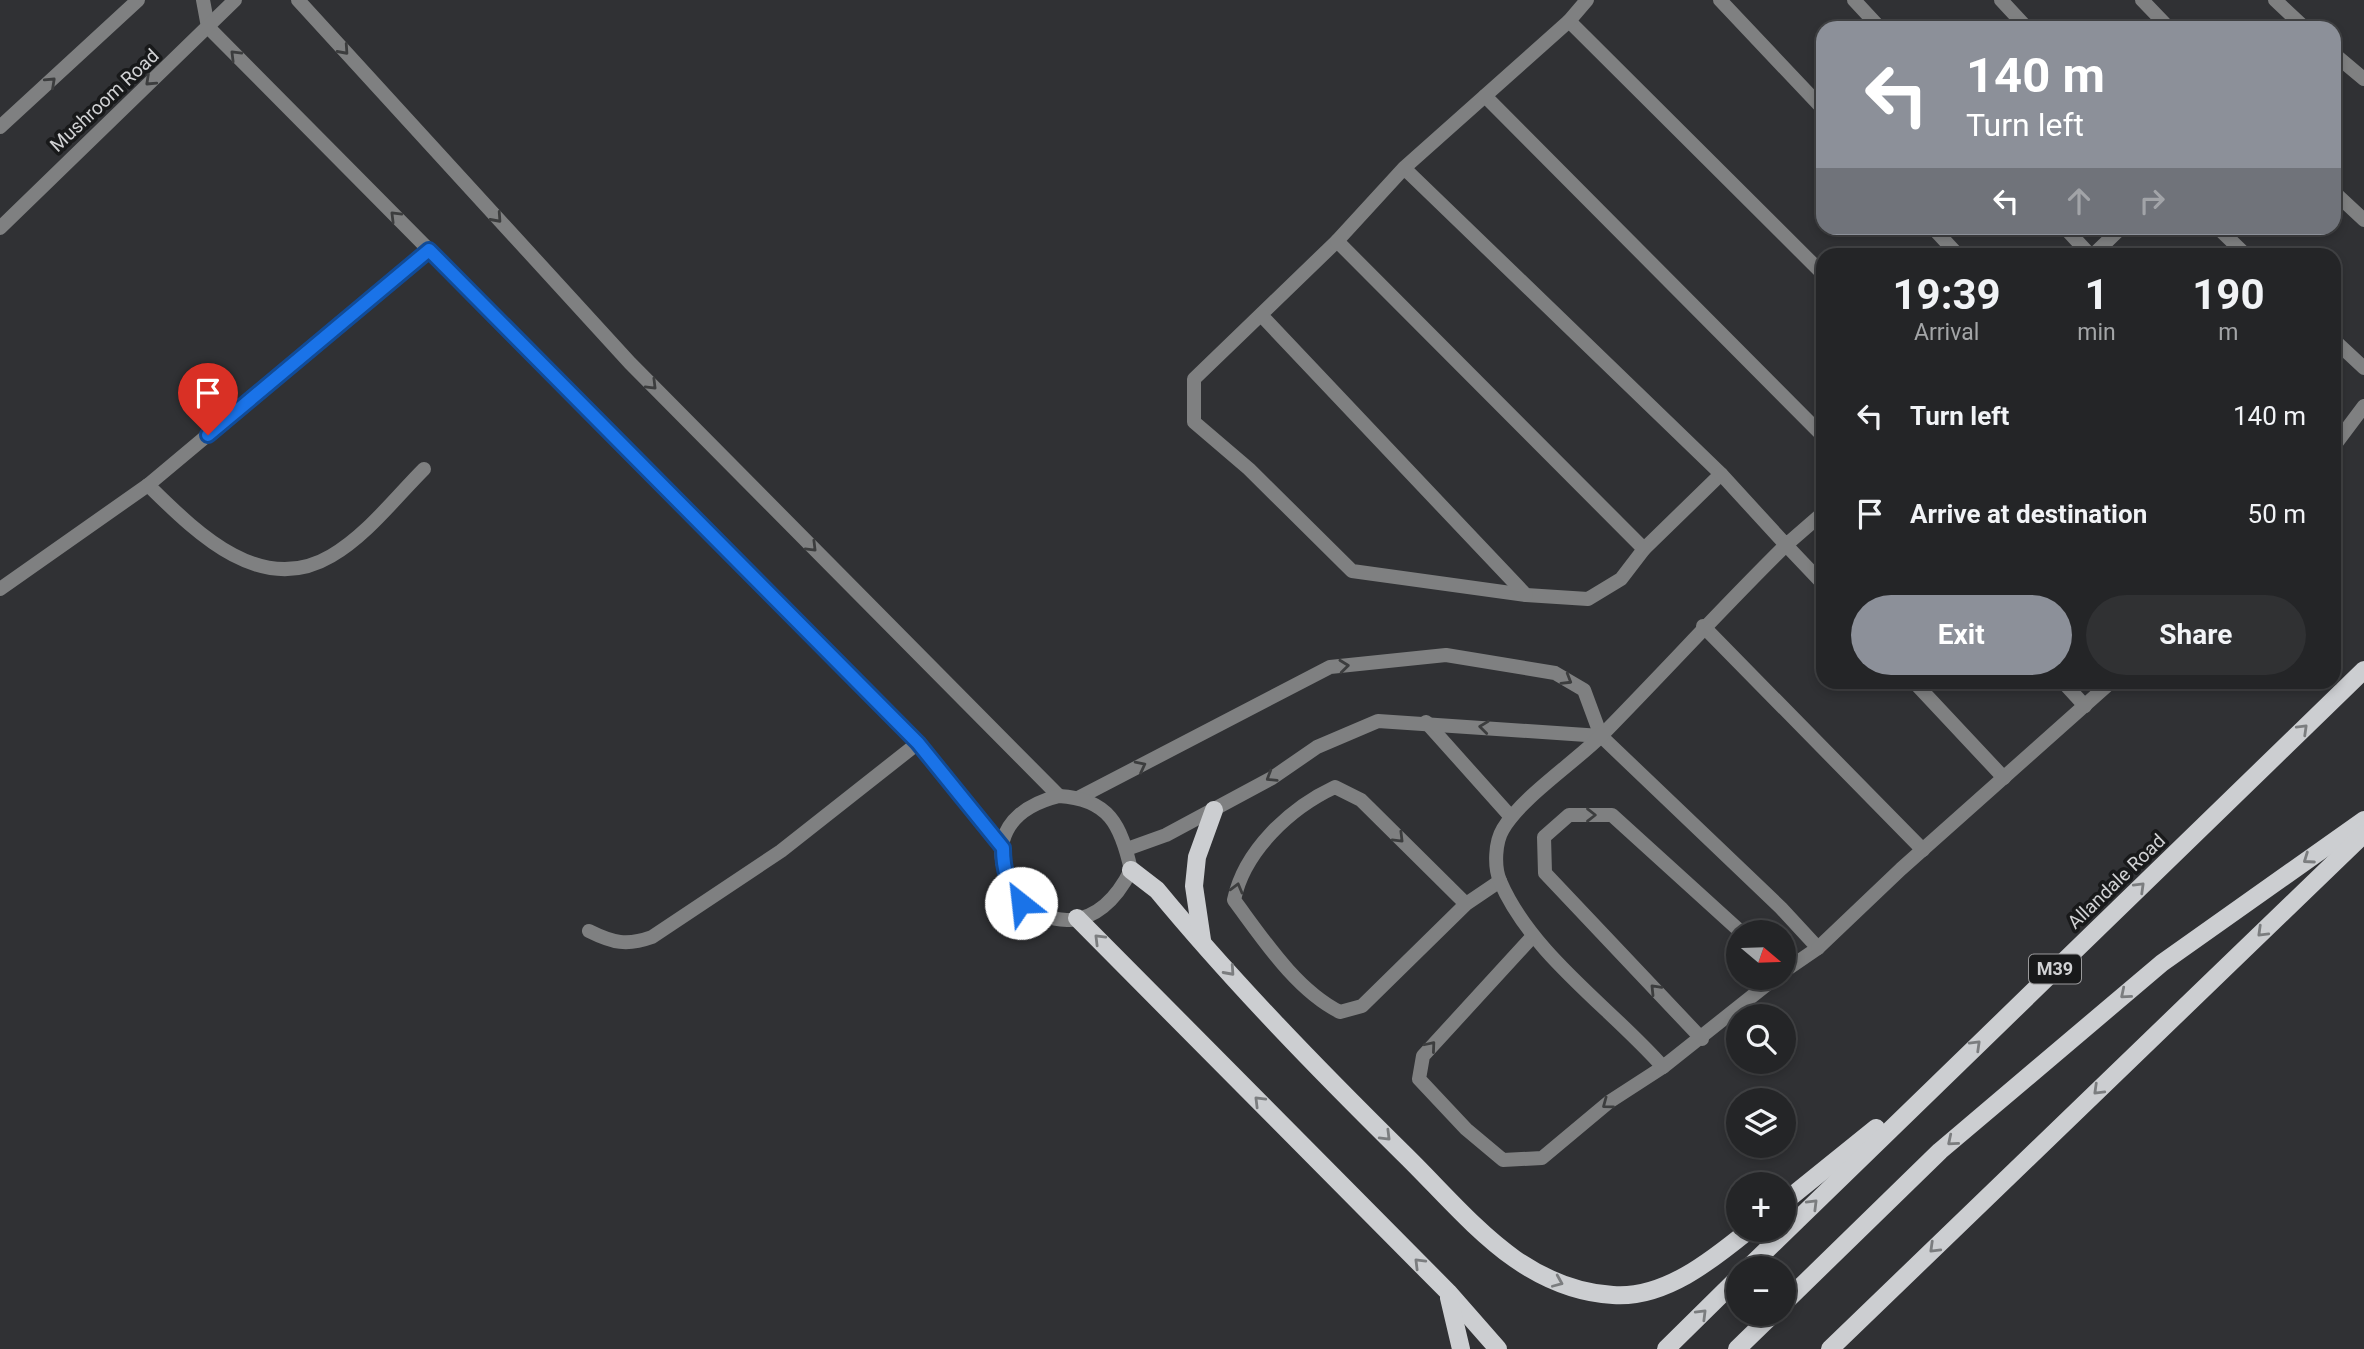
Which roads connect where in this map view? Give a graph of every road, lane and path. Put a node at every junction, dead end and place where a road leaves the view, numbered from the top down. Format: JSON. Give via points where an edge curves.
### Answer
{"nodes":[{"id":1,"x":138,"y":0,"type":"edge"},
{"id":2,"x":204,"y":0,"type":"edge"},
{"id":3,"x":235,"y":0,"type":"edge"},
{"id":4,"x":298,"y":0,"type":"edge"},
{"id":5,"x":1587,"y":0,"type":"edge"},
{"id":6,"x":1720,"y":0,"type":"edge"},
{"id":7,"x":1854,"y":0,"type":"edge"},
{"id":8,"x":2001,"y":0,"type":"edge"},
{"id":9,"x":2142,"y":0,"type":"edge"},
{"id":10,"x":2275,"y":0,"type":"edge"},
{"id":11,"x":1874,"y":21,"type":"edge"},
{"id":12,"x":2020,"y":21,"type":"edge"},
{"id":13,"x":2162,"y":21,"type":"edge"},
{"id":14,"x":2298,"y":21,"type":"edge"},
{"id":15,"x":1569,"y":22,"type":"junction"},
{"id":16,"x":208,"y":27,"type":"junction"},
{"id":17,"x":2341,"y":60,"type":"edge"},
{"id":18,"x":2364,"y":79,"type":"edge"},
{"id":19,"x":1485,"y":96,"type":"junction"},
{"id":20,"x":1816,"y":102,"type":"edge"},
{"id":21,"x":0,"y":127,"type":"edge"},
{"id":22,"x":1404,"y":168,"type":"junction"},
{"id":23,"x":2341,"y":199,"type":"edge"},
{"id":24,"x":2364,"y":220,"type":"edge"},
{"id":25,"x":0,"y":228,"type":"edge"},
{"id":26,"x":1940,"y":235,"type":"edge"},
{"id":27,"x":2072,"y":235,"type":"edge"},
{"id":28,"x":2114,"y":235,"type":"edge"},
{"id":29,"x":2225,"y":235,"type":"edge"},
{"id":30,"x":1338,"y":241,"type":"junction"},
{"id":31,"x":1952,"y":248,"type":"edge"},
{"id":32,"x":2084,"y":248,"type":"edge"},
{"id":33,"x":2100,"y":248,"type":"edge"},
{"id":34,"x":2239,"y":248,"type":"edge"},
{"id":35,"x":429,"y":250,"type":"junction"},
{"id":36,"x":1816,"y":267,"type":"edge"},
{"id":37,"x":1262,"y":316,"type":"junction"},
{"id":38,"x":2341,"y":347,"type":"edge"},
{"id":39,"x":2364,"y":368,"type":"edge"},
{"id":40,"x":2364,"y":406,"type":"edge"},
{"id":41,"x":1816,"y":429,"type":"edge"},
{"id":42,"x":2341,"y":437,"type":"edge"},
{"id":43,"x":424,"y":469,"type":"dead end"},
{"id":44,"x":1721,"y":474,"type":"junction"},
{"id":45,"x":148,"y":485,"type":"junction"},
{"id":46,"x":1816,"y":519,"type":"edge"},
{"id":47,"x":1786,"y":545,"type":"junction"},
{"id":48,"x":1644,"y":550,"type":"junction"},
{"id":49,"x":1816,"y":577,"type":"edge"},
{"id":50,"x":0,"y":589,"type":"edge"},
{"id":51,"x":1526,"y":595,"type":"junction"},
{"id":52,"x":1703,"y":626,"type":"junction"},
{"id":53,"x":2364,"y":670,"type":"edge"},
{"id":54,"x":1921,"y":689,"type":"edge"},
{"id":55,"x":2069,"y":689,"type":"edge"},
{"id":56,"x":2103,"y":689,"type":"edge"},
{"id":57,"x":2085,"y":706,"type":"junction"},
{"id":58,"x":1426,"y":722,"type":"junction"},
{"id":59,"x":1601,"y":736,"type":"junction"},
{"id":60,"x":918,"y":743,"type":"junction"},
{"id":61,"x":2004,"y":778,"type":"junction"},
{"id":62,"x":1059,"y":796,"type":"junction"},
{"id":63,"x":1080,"y":797,"type":"junction"},
{"id":64,"x":1214,"y":810,"type":"junction"},
{"id":65,"x":1511,"y":817,"type":"junction"},
{"id":66,"x":2364,"y":820,"type":"edge"},
{"id":67,"x":2364,"y":834,"type":"edge"},
{"id":68,"x":1003,"y":848,"type":"junction"},
{"id":69,"x":1126,"y":849,"type":"junction"},
{"id":70,"x":1923,"y":850,"type":"junction"},
{"id":71,"x":1131,"y":870,"type":"junction"},
{"id":72,"x":1500,"y":881,"type":"junction"},
{"id":73,"x":1466,"y":904,"type":"junction"},
{"id":74,"x":1077,"y":918,"type":"junction"},
{"id":75,"x":1728,"y":920,"type":"edge"},
{"id":76,"x":589,"y":931,"type":"dead end"},
{"id":77,"x":1533,"y":936,"type":"junction"},
{"id":78,"x":1202,"y":940,"type":"junction"},
{"id":79,"x":1818,"y":948,"type":"junction"},
{"id":80,"x":1796,"y":962,"type":"edge"},
{"id":81,"x":1761,"y":990,"type":"edge"},
{"id":82,"x":1702,"y":1039,"type":"junction"},
{"id":83,"x":1663,"y":1066,"type":"junction"},
{"id":84,"x":1951,"y":1069,"type":"junction"},
{"id":85,"x":1796,"y":1193,"type":"edge"},
{"id":86,"x":1734,"y":1242,"type":"edge"},
{"id":87,"x":1760,"y":1256,"type":"edge"},
{"id":88,"x":1726,"y":1290,"type":"edge"},
{"id":89,"x":1796,"y":1291,"type":"edge"},
{"id":90,"x":1448,"y":1292,"type":"junction"},
{"id":91,"x":1761,"y":1326,"type":"edge"},
{"id":92,"x":1461,"y":1349,"type":"edge"},
{"id":93,"x":1498,"y":1349,"type":"edge"},
{"id":94,"x":1665,"y":1349,"type":"edge"},
{"id":95,"x":1737,"y":1349,"type":"edge"},
{"id":96,"x":1830,"y":1349,"type":"edge"}],
"edges":[{"from":21,"to":1,"type":"street","one_way":true},
{"from":2,"to":16,"type":"street"},
{"from":3,"to":16,"type":"street","name":"Mushroom Road"},
{"from":4,"to":62,"type":"street","one_way":true,"via":[[630,363]]},
{"from":5,"to":15,"type":"street"},
{"from":6,"to":20,"type":"street"},
{"from":7,"to":11,"type":"street"},
{"from":8,"to":12,"type":"street"},
{"from":9,"to":13,"type":"street"},
{"from":10,"to":14,"type":"street"},
{"from":15,"to":19,"type":"street"},
{"from":15,"to":36,"type":"street"},
{"from":16,"to":25,"type":"street","name":"Mushroom Road","one_way":true},
{"from":35,"to":16,"type":"street","one_way":true},
{"from":17,"to":18,"type":"street"},
{"from":19,"to":22,"type":"street"},
{"from":19,"to":41,"type":"street"},
{"from":22,"to":30,"type":"street"},
{"from":22,"to":44,"type":"street"},
{"from":23,"to":24,"type":"street"},
{"from":26,"to":31,"type":"street"},
{"from":27,"to":32,"type":"street"},
{"from":28,"to":33,"type":"street"},
{"from":29,"to":34,"type":"street"},
{"from":30,"to":37,"type":"street"},
{"from":30,"to":48,"type":"street"},
{"from":35,"to":45,"type":"street"},
{"from":35,"to":60,"type":"street"},
{"from":37,"to":51,"type":"street"},
{"from":37,"to":51,"type":"street","via":[[1194,379],[1194,422],[1352,571]]},
{"from":38,"to":39,"type":"street"},
{"from":40,"to":42,"type":"street"},
{"from":43,"to":45,"type":"street","via":[[352,541],[329,557],[290,570],[256,566],[231,555],[188,524]]},
{"from":44,"to":47,"type":"street"},
{"from":44,"to":48,"type":"street"},
{"from":45,"to":50,"type":"street"},
{"from":46,"to":47,"type":"street"},
{"from":47,"to":49,"type":"street"},
{"from":47,"to":52,"type":"street"},
{"from":48,"to":51,"type":"street","via":[[1621,579],[1588,599]]},
{"from":52,"to":59,"type":"street"},
{"from":52,"to":70,"type":"street"},
{"from":84,"to":53,"type":"main road","name":"Allandale Road","number":"M39","one_way":true},
{"from":54,"to":61,"type":"street"},
{"from":55,"to":57,"type":"street"},
{"from":56,"to":57,"type":"street"},
{"from":57,"to":61,"type":"street"},
{"from":59,"to":58,"type":"street","one_way":true},
{"from":58,"to":64,"type":"street","one_way":true,"via":[[1378,720],[1317,747]]},
{"from":58,"to":65,"type":"street"},
{"from":63,"to":59,"type":"street","one_way":true,"via":[[1330,667],[1446,655],[1555,673],[1584,690]]},
{"from":59,"to":65,"type":"street"},
{"from":59,"to":79,"type":"street"},
{"from":60,"to":68,"type":"street"},
{"from":60,"to":76,"type":"street","via":[[781,851],[652,937],[632,944],[613,943]]},
{"from":61,"to":70,"type":"street"},
{"from":62,"to":63,"type":"street"},
{"from":62,"to":68,"type":"street","via":[[1039,801],[1021,813]]},
{"from":63,"to":69,"type":"street","via":[[1114,820]]},
{"from":64,"to":69,"type":"street"},
{"from":64,"to":78,"type":"main road","via":[[1197,857],[1194,886]]},
{"from":65,"to":72,"type":"street","via":[[1499,840],[1496,866]]},
{"from":66,"to":89,"type":"main road","one_way":true,"via":[[2161,963],[1940,1151]]},
{"from":67,"to":96,"type":"main road","one_way":true},
{"from":68,"to":74,"type":"street","via":[[1009,887],[1021,903],[1038,914]]},
{"from":69,"to":71,"type":"street"},
{"from":70,"to":79,"type":"street"},
{"from":71,"to":74,"type":"street","via":[[1111,898],[1096,911]]},
{"from":71,"to":78,"type":"main road","via":[[1157,890]]},
{"from":72,"to":73,"type":"street"},
{"from":72,"to":77,"type":"street"},
{"from":73,"to":73,"type":"street","one_way":true,"via":[[1362,1006],[1340,1012],[1324,1003],[1234,900],[1238,879],[1271,834],[1306,801],[1335,787],[1361,800]]},
{"from":90,"to":74,"type":"main road","one_way":true},
{"from":82,"to":75,"type":"street","one_way":true,"via":[[1545,873],[1544,837],[1569,815],[1612,815]]},
{"from":77,"to":83,"type":"street"},
{"from":83,"to":77,"type":"street","one_way":true,"via":[[1608,1102],[1542,1158],[1503,1160],[1466,1129],[1419,1079],[1423,1056]]},
{"from":78,"to":86,"type":"main road","one_way":true,"via":[[1324,1075],[1462,1211],[1514,1258],[1558,1284],[1615,1296],[1662,1287]]},
{"from":79,"to":80,"type":"street"},
{"from":81,"to":82,"type":"street"},
{"from":82,"to":83,"type":"street"},
{"from":84,"to":85,"type":"main road"},
{"from":87,"to":84,"type":"main road","name":"Allandale Road","number":"M39","one_way":true},
{"from":94,"to":88,"type":"main road","one_way":true},
{"from":90,"to":92,"type":"main road"},
{"from":90,"to":93,"type":"main road"},
{"from":91,"to":95,"type":"main road"}]}
